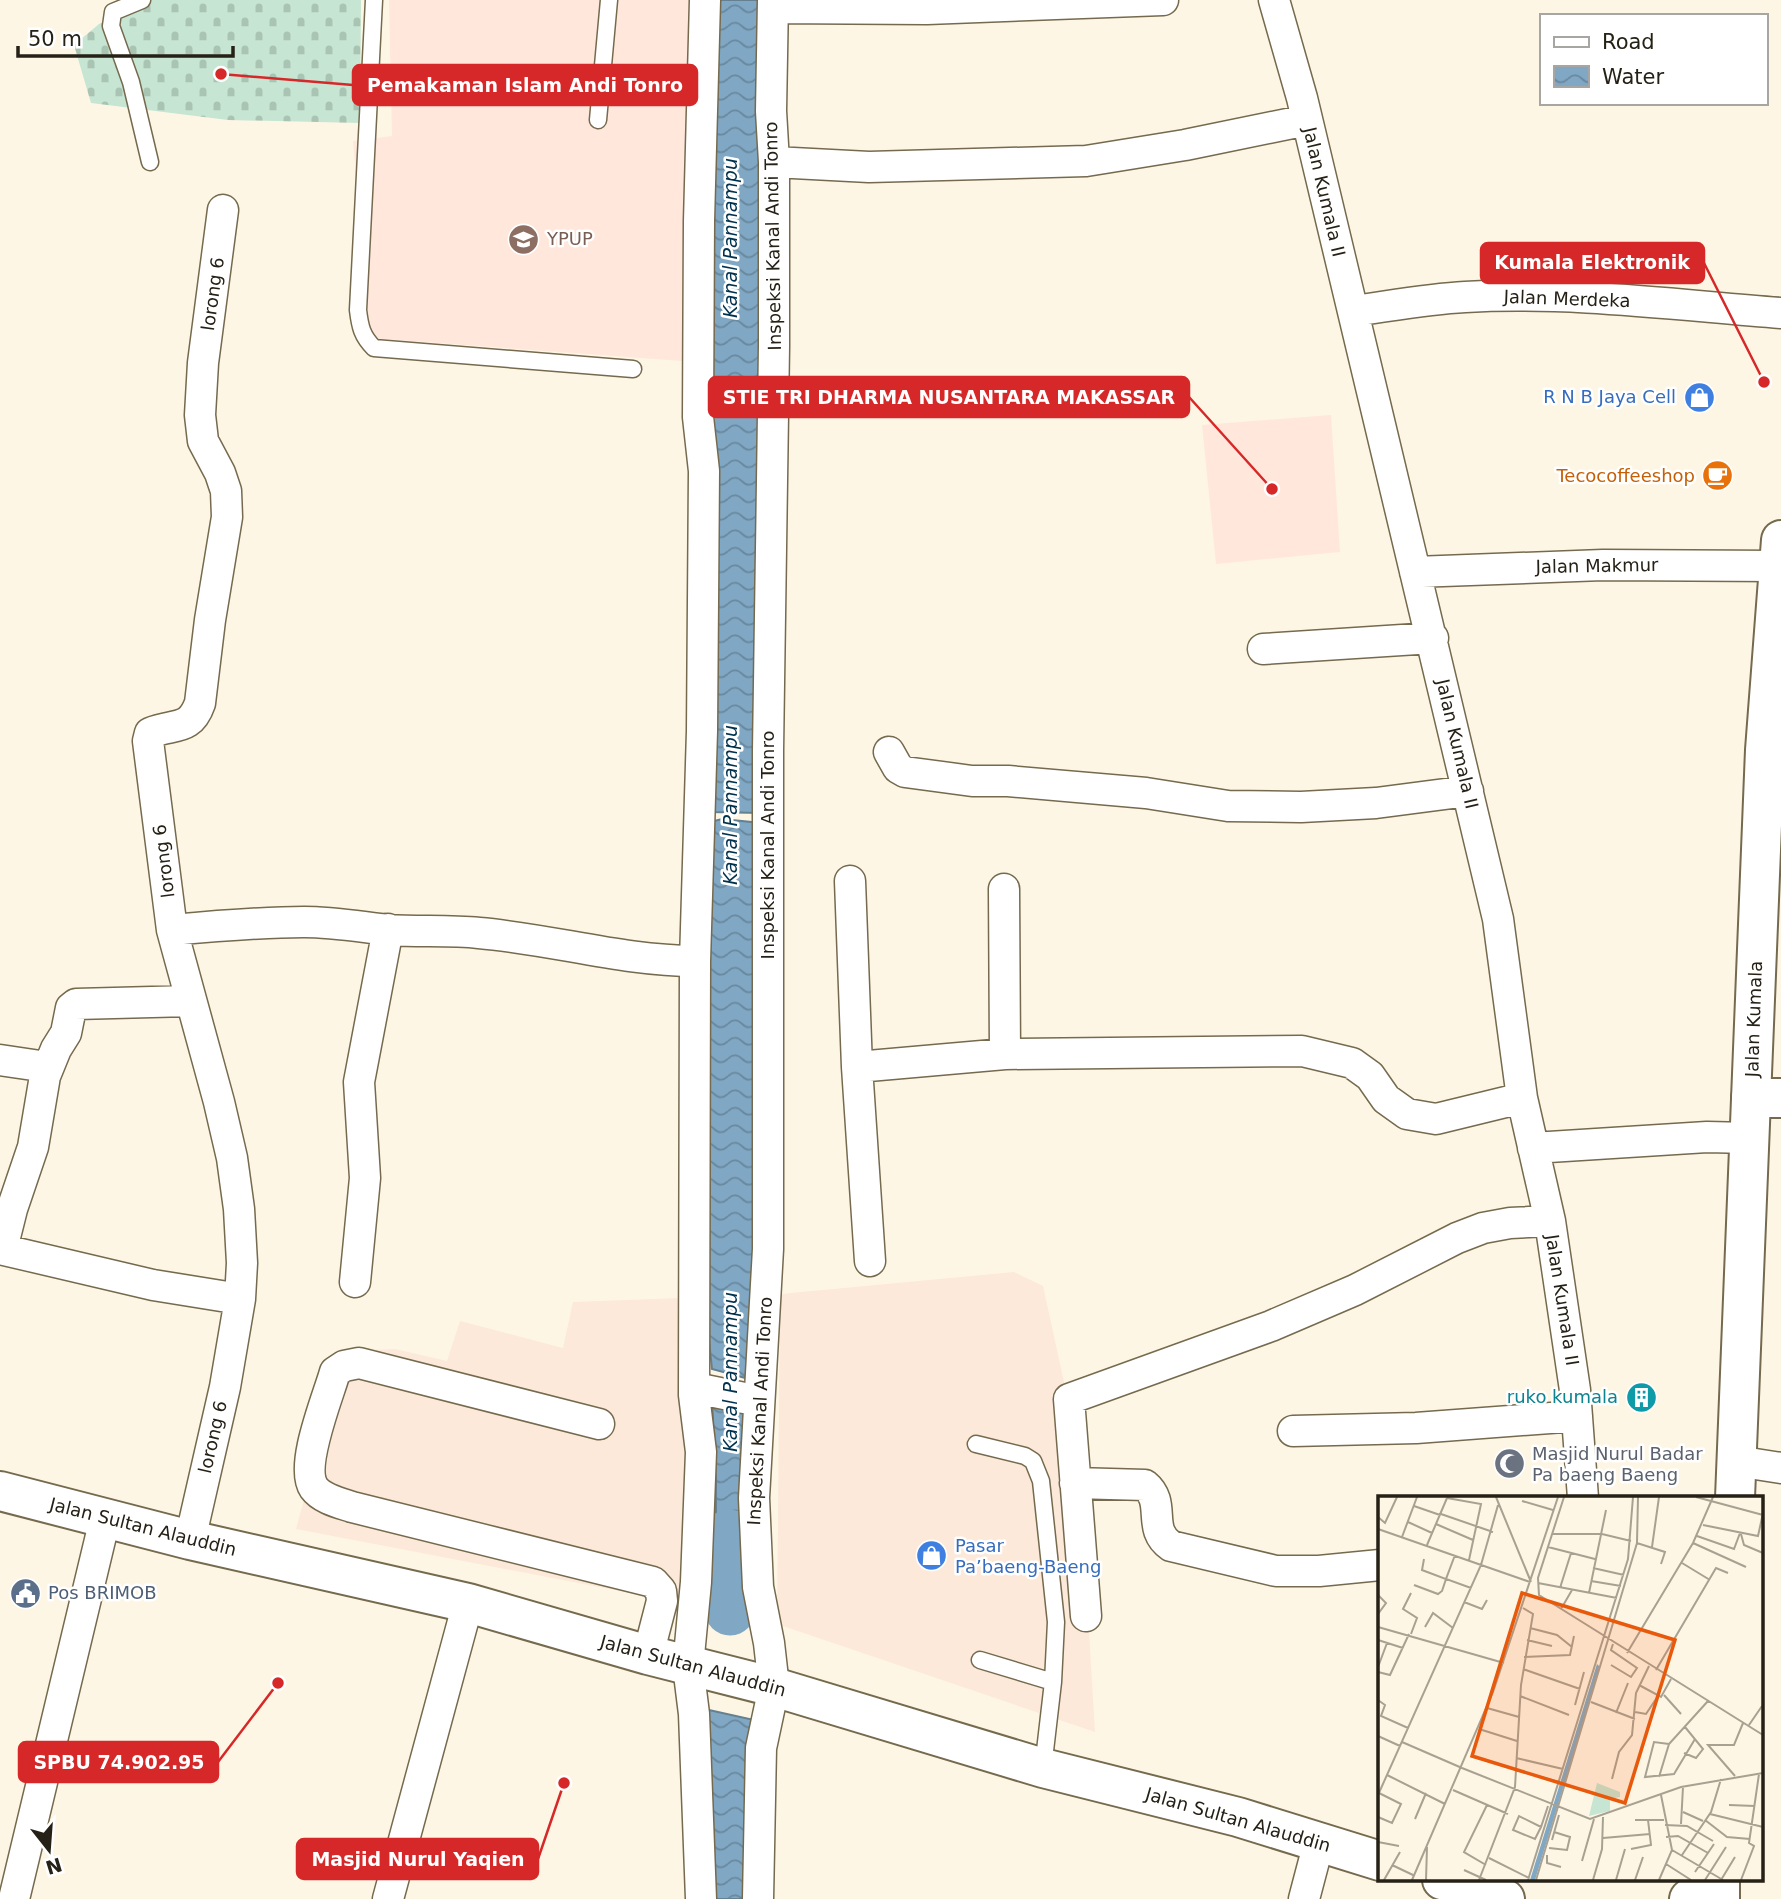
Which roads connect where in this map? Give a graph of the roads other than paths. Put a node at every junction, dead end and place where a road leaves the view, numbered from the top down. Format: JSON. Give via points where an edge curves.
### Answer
{"nodes":[{"id":1,"x":142,"y":0,"type":"edge"},
{"id":2,"x":373,"y":0,"type":"edge"},
{"id":3,"x":609,"y":0,"type":"edge"},
{"id":4,"x":705,"y":0,"type":"edge"},
{"id":5,"x":1163,"y":0,"type":"edge"},
{"id":6,"x":1274,"y":0,"type":"edge"},
{"id":7,"x":773,"y":4,"type":"edge"},
{"id":8,"x":598,"y":120,"type":"dead end"},
{"id":9,"x":1307,"y":120,"type":"junction"},
{"id":10,"x":150,"y":162,"type":"dead end"},
{"id":11,"x":774,"y":162,"type":"junction"},
{"id":12,"x":223,"y":211,"type":"dead end"},
{"id":13,"x":1353,"y":311,"type":"junction"},
{"id":14,"x":1781,"y":313,"type":"edge"},
{"id":15,"x":633,"y":369,"type":"dead end"},
{"id":16,"x":1779,"y":553,"type":"edge"},
{"id":17,"x":1415,"y":572,"type":"junction"},
{"id":18,"x":1433,"y":638,"type":"junction"},
{"id":19,"x":1263,"y":649,"type":"dead end"},
{"id":20,"x":1773,"y":751,"type":"edge"},
{"id":21,"x":889,"y":752,"type":"dead end"},
{"id":22,"x":1468,"y":791,"type":"junction"},
{"id":23,"x":850,"y":881,"type":"dead end"},
{"id":24,"x":1004,"y":889,"type":"dead end"},
{"id":25,"x":388,"y":929,"type":"junction"},
{"id":26,"x":172,"y":930,"type":"junction"},
{"id":27,"x":695,"y":961,"type":"junction"},
{"id":28,"x":190,"y":1001,"type":"junction"},
{"id":29,"x":1005,"y":1054,"type":"junction"},
{"id":30,"x":0,"y":1060,"type":"edge"},
{"id":31,"x":47,"y":1067,"type":"junction"},
{"id":32,"x":857,"y":1067,"type":"junction"},
{"id":33,"x":1522,"y":1098,"type":"junction"},
{"id":34,"x":1766,"y":1098,"type":"edge"},
{"id":35,"x":1749,"y":1138,"type":"junction"},
{"id":36,"x":1533,"y":1148,"type":"junction"},
{"id":37,"x":1550,"y":1221,"type":"junction"},
{"id":38,"x":1,"y":1249,"type":"edge"},
{"id":39,"x":870,"y":1261,"type":"dead end"},
{"id":40,"x":355,"y":1282,"type":"dead end"},
{"id":41,"x":240,"y":1299,"type":"junction"},
{"id":42,"x":703,"y":1390,"type":"junction"},
{"id":43,"x":755,"y":1400,"type":"junction"},
{"id":44,"x":1577,"y":1416,"type":"junction"},
{"id":45,"x":599,"y":1424,"type":"dead end"},
{"id":46,"x":1293,"y":1432,"type":"dead end"},
{"id":47,"x":976,"y":1444,"type":"dead end"},
{"id":48,"x":1736,"y":1461,"type":"junction"},
{"id":49,"x":1781,"y":1468,"type":"edge"},
{"id":50,"x":1075,"y":1483,"type":"junction"},
{"id":51,"x":0,"y":1491,"type":"edge"},
{"id":52,"x":1583,"y":1496,"type":"edge"},
{"id":53,"x":1735,"y":1496,"type":"edge"},
{"id":54,"x":105,"y":1519,"type":"junction"},
{"id":55,"x":190,"y":1540,"type":"junction"},
{"id":56,"x":1378,"y":1565,"type":"edge"},
{"id":57,"x":468,"y":1603,"type":"junction"},
{"id":58,"x":1086,"y":1616,"type":"dead end"},
{"id":59,"x":648,"y":1656,"type":"junction"},
{"id":60,"x":980,"y":1660,"type":"dead end"},
{"id":61,"x":688,"y":1666,"type":"junction"},
{"id":62,"x":1053,"y":1682,"type":"junction"},
{"id":63,"x":774,"y":1688,"type":"junction"},
{"id":64,"x":1042,"y":1768,"type":"junction"},
{"id":65,"x":1318,"y":1842,"type":"junction"},
{"id":66,"x":1378,"y":1860,"type":"edge"},
{"id":67,"x":1449,"y":1882,"type":"edge"},
{"id":68,"x":1711,"y":1882,"type":"edge"},
{"id":69,"x":14,"y":1899,"type":"edge"},
{"id":70,"x":388,"y":1899,"type":"edge"},
{"id":71,"x":701,"y":1899,"type":"edge"},
{"id":72,"x":758,"y":1899,"type":"edge"},
{"id":73,"x":1304,"y":1899,"type":"edge"},
{"id":74,"x":1505,"y":1899,"type":"edge"},
{"id":75,"x":1689,"y":1899,"type":"edge"}],
"edges":[{"from":1,"to":10,"type":"lane","via":[[113,12],[111,26],[131,82]]},
{"from":2,"to":15,"type":"lane","via":[[358,310],[365,340],[374,348]]},
{"from":3,"to":8,"type":"lane"},
{"from":4,"to":27,"type":"street","via":[[698,338],[698,417],[704,471],[702,731]]},
{"from":5,"to":7,"type":"street","via":[[928,9]]},
{"from":6,"to":9,"type":"street","name":"Jalan Kumala II"},
{"from":7,"to":11,"type":"street","name":"Inspeksi Kanal Andi Tonro"},
{"from":9,"to":11,"type":"street","via":[[1086,161],[869,167]]},
{"from":9,"to":13,"type":"street","name":"Jalan Kumala II"},
{"from":11,"to":43,"type":"street","name":"Inspeksi Kanal Andi Tonro","via":[[768,1249]]},
{"from":12,"to":26,"type":"street","name":"lorong 6","via":[[200,415],[203,441],[226,491],[227,517],[196,715],[185,725],[150,733],[148,741]]},
{"from":13,"to":14,"type":"street","name":"Jalan Merdeka","via":[[1463,297],[1524,296]]},
{"from":13,"to":17,"type":"street","name":"Jalan Kumala II"},
{"from":16,"to":17,"type":"street","name":"Jalan Makmur"},
{"from":16,"to":20,"type":"main road","name":"Jalan Kumala"},
{"from":17,"to":18,"type":"street","name":"Jalan Kumala II"},
{"from":18,"to":19,"type":"street"},
{"from":18,"to":22,"type":"street","name":"Jalan Kumala II"},
{"from":20,"to":34,"type":"main road","name":"Jalan Kumala"},
{"from":21,"to":22,"type":"street","via":[[905,772],[1146,793],[1228,806],[1376,803]]},
{"from":22,"to":33,"type":"street","name":"Jalan Kumala II","via":[[1498,919]]},
{"from":23,"to":32,"type":"street"},
{"from":24,"to":29,"type":"street"},
{"from":25,"to":26,"type":"street","via":[[303,922]]},
{"from":25,"to":27,"type":"street","via":[[477,933],[635,958]]},
{"from":25,"to":40,"type":"street","via":[[359,1082],[365,1178]]},
{"from":26,"to":28,"type":"street","name":"lorong 6"},
{"from":27,"to":42,"type":"street"},
{"from":28,"to":31,"type":"street","via":[[76,1004]]},
{"from":28,"to":41,"type":"street","name":"lorong 6","via":[[232,1158],[239,1209]]},
{"from":29,"to":32,"type":"street"},
{"from":29,"to":33,"type":"street","via":[[1302,1051],[1352,1063],[1407,1114],[1436,1119]]},
{"from":30,"to":31,"type":"street"},
{"from":31,"to":38,"type":"street","via":[[33,1147]]},
{"from":32,"to":39,"type":"street"},
{"from":33,"to":36,"type":"street","name":"Jalan Kumala II"},
{"from":34,"to":35,"type":"main road","name":"Jalan Kumala"},
{"from":35,"to":36,"type":"street"},
{"from":35,"to":48,"type":"main road","name":"Jalan Kumala"},
{"from":36,"to":37,"type":"street","name":"Jalan Kumala II"},
{"from":37,"to":44,"type":"street","name":"Jalan Kumala II"},
{"from":37,"to":50,"type":"street","via":[[1483,1228],[1271,1326],[1069,1399]]},
{"from":38,"to":41,"type":"street","via":[[153,1285]]},
{"from":41,"to":55,"type":"street","name":"lorong 6"},
{"from":42,"to":43,"type":"street"},
{"from":42,"to":61,"type":"street"},
{"from":43,"to":63,"type":"street","name":"Inspeksi Kanal Andi Tonro","via":[[755,1545]]},
{"from":44,"to":46,"type":"street"},
{"from":44,"to":52,"type":"street","name":"Jalan Kumala II"},
{"from":45,"to":59,"type":"street","via":[[350,1364],[335,1372],[309,1475],[323,1496],[352,1507],[653,1582],[662,1601]]},
{"from":47,"to":62,"type":"lane","via":[[1026,1456],[1037,1469],[1056,1622]]},
{"from":48,"to":49,"type":"street"},
{"from":48,"to":53,"type":"main road","name":"Jalan Kumala"},
{"from":50,"to":56,"type":"street","via":[[1145,1485],[1156,1503],[1162,1540],[1171,1546],[1276,1571]]},
{"from":50,"to":58,"type":"street"},
{"from":51,"to":54,"type":"main road","name":"Jalan Sultan Alauddin"},
{"from":54,"to":55,"type":"main road","name":"Jalan Sultan Alauddin"},
{"from":54,"to":69,"type":"street"},
{"from":55,"to":57,"type":"main road","name":"Jalan Sultan Alauddin"},
{"from":57,"to":59,"type":"main road","name":"Jalan Sultan Alauddin"},
{"from":57,"to":70,"type":"street"},
{"from":59,"to":61,"type":"main road","name":"Jalan Sultan Alauddin"},
{"from":60,"to":62,"type":"lane"},
{"from":61,"to":63,"type":"main road","name":"Jalan Sultan Alauddin"},
{"from":61,"to":71,"type":"street"},
{"from":62,"to":64,"type":"lane"},
{"from":63,"to":64,"type":"main road","name":"Jalan Sultan Alauddin"},
{"from":63,"to":72,"type":"street","name":"Inspeksi Kanal Andi Tonro","via":[[761,1748]]},
{"from":64,"to":65,"type":"main road","name":"Jalan Sultan Alauddin","via":[[1238,1816]]},
{"from":65,"to":66,"type":"main road","name":"Jalan Sultan Alauddin"},
{"from":65,"to":73,"type":"street"},
{"from":67,"to":74,"type":"main road"},
{"from":68,"to":75,"type":"main road"}]}
